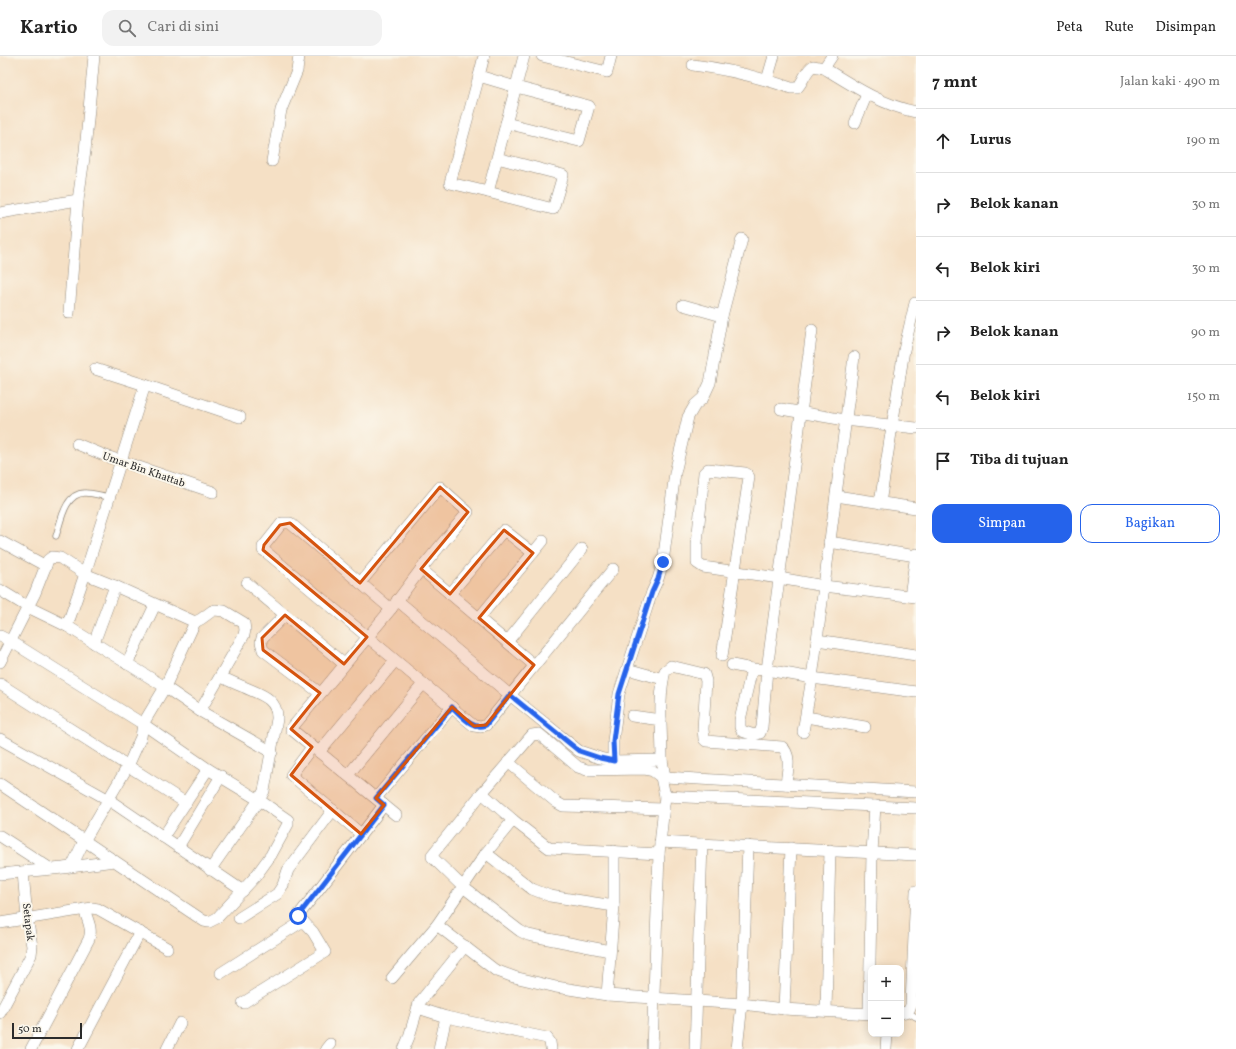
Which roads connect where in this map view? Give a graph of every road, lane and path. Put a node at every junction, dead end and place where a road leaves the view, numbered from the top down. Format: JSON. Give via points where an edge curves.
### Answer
{"nodes":[{"id":1,"x":94,"y":56,"type":"edge"},
{"id":2,"x":299,"y":56,"type":"edge"},
{"id":3,"x":484,"y":56,"type":"edge"},
{"id":4,"x":524,"y":56,"type":"edge"},
{"id":5,"x":542,"y":56,"type":"edge"},
{"id":6,"x":611,"y":56,"type":"edge"},
{"id":7,"x":774,"y":56,"type":"edge"},
{"id":8,"x":832,"y":56,"type":"edge"},
{"id":9,"x":693,"y":65,"type":"dead end"},
{"id":10,"x":824,"y":68,"type":"junction"},
{"id":11,"x":479,"y":76,"type":"junction"},
{"id":12,"x":767,"y":80,"type":"junction"},
{"id":13,"x":516,"y":87,"type":"junction"},
{"id":14,"x":867,"y":94,"type":"junction"},
{"id":15,"x":916,"y":112,"type":"edge"},
{"id":16,"x":506,"y":123,"type":"junction"},
{"id":17,"x":855,"y":123,"type":"dead end"},
{"id":18,"x":497,"y":158,"type":"junction"},
{"id":19,"x":272,"y":162,"type":"dead end"},
{"id":20,"x":488,"y":192,"type":"junction"},
{"id":21,"x":78,"y":200,"type":"junction"},
{"id":22,"x":0,"y":213,"type":"edge"},
{"id":23,"x":742,"y":239,"type":"dead end"},
{"id":24,"x":915,"y":303,"type":"edge"},
{"id":25,"x":683,"y":305,"type":"dead end"},
{"id":26,"x":69,"y":313,"type":"dead end"},
{"id":27,"x":722,"y":316,"type":"junction"},
{"id":28,"x":812,"y":330,"type":"dead end"},
{"id":29,"x":854,"y":357,"type":"dead end"},
{"id":30,"x":95,"y":369,"type":"dead end"},
{"id":31,"x":145,"y":385,"type":"junction"},
{"id":32,"x":781,"y":409,"type":"dead end"},
{"id":33,"x":802,"y":412,"type":"junction"},
{"id":34,"x":240,"y":417,"type":"dead end"},
{"id":35,"x":845,"y":420,"type":"junction"},
{"id":36,"x":893,"y":425,"type":"junction"},
{"id":37,"x":916,"y":428,"type":"edge"},
{"id":38,"x":76,"y":444,"type":"dead end"},
{"id":39,"x":122,"y":461,"type":"junction"},
{"id":40,"x":213,"y":492,"type":"dead end"},
{"id":41,"x":836,"y":496,"type":"junction"},
{"id":42,"x":110,"y":497,"type":"junction"},
{"id":43,"x":880,"y":503,"type":"junction"},
{"id":44,"x":916,"y":508,"type":"edge"},
{"id":45,"x":56,"y":536,"type":"dead end"},
{"id":46,"x":0,"y":541,"type":"edge"},
{"id":47,"x":543,"y":541,"type":"dead end"},
{"id":48,"x":830,"y":542,"type":"junction"},
{"id":49,"x":582,"y":549,"type":"dead end"},
{"id":50,"x":533,"y":553,"type":"junction"},
{"id":51,"x":916,"y":555,"type":"edge"},
{"id":52,"x":46,"y":566,"type":"junction"},
{"id":53,"x":421,"y":569,"type":"junction"},
{"id":54,"x":613,"y":569,"type":"dead end"},
{"id":55,"x":735,"y":571,"type":"junction"},
{"id":56,"x":85,"y":574,"type":"junction"},
{"id":57,"x":779,"y":578,"type":"junction"},
{"id":58,"x":247,"y":583,"type":"dead end"},
{"id":59,"x":360,"y":583,"type":"junction"},
{"id":60,"x":115,"y":586,"type":"junction"},
{"id":61,"x":824,"y":586,"type":"junction"},
{"id":62,"x":0,"y":590,"type":"edge"},
{"id":63,"x":450,"y":594,"type":"junction"},
{"id":64,"x":913,"y":597,"type":"edge"},
{"id":65,"x":155,"y":605,"type":"junction"},
{"id":66,"x":394,"y":605,"type":"junction"},
{"id":67,"x":28,"y":607,"type":"junction"},
{"id":68,"x":285,"y":615,"type":"junction"},
{"id":69,"x":479,"y":618,"type":"junction"},
{"id":70,"x":195,"y":622,"type":"junction"},
{"id":71,"x":67,"y":626,"type":"junction"},
{"id":72,"x":0,"y":636,"type":"edge"},
{"id":73,"x":367,"y":637,"type":"junction"},
{"id":74,"x":817,"y":640,"type":"junction"},
{"id":75,"x":12,"y":642,"type":"junction"},
{"id":76,"x":507,"y":642,"type":"junction"},
{"id":77,"x":94,"y":643,"type":"junction"},
{"id":78,"x":916,"y":654,"type":"edge"},
{"id":79,"x":722,"y":656,"type":"dead end"},
{"id":80,"x":395,"y":660,"type":"junction"},
{"id":81,"x":0,"y":662,"type":"edge"},
{"id":82,"x":127,"y":664,"type":"junction"},
{"id":83,"x":344,"y":664,"type":"junction"},
{"id":84,"x":534,"y":665,"type":"junction"},
{"id":85,"x":732,"y":665,"type":"dead end"},
{"id":86,"x":752,"y":669,"type":"junction"},
{"id":87,"x":628,"y":670,"type":"junction"},
{"id":88,"x":767,"y":670,"type":"junction"},
{"id":89,"x":221,"y":676,"type":"junction"},
{"id":90,"x":812,"y":678,"type":"junction"},
{"id":91,"x":663,"y":679,"type":"junction"},
{"id":92,"x":0,"y":684,"type":"edge"},
{"id":93,"x":423,"y":684,"type":"junction"},
{"id":94,"x":165,"y":687,"type":"junction"},
{"id":95,"x":916,"y":692,"type":"edge"},
{"id":96,"x":320,"y":693,"type":"junction"},
{"id":97,"x":510,"y":695,"type":"junction"},
{"id":98,"x":452,"y":707,"type":"junction"},
{"id":99,"x":200,"y":711,"type":"junction"},
{"id":100,"x":632,"y":716,"type":"dead end"},
{"id":101,"x":806,"y":717,"type":"junction"},
{"id":102,"x":661,"y":720,"type":"junction"},
{"id":103,"x":143,"y":724,"type":"junction"},
{"id":104,"x":865,"y":727,"type":"dead end"},
{"id":105,"x":803,"y":732,"type":"dead end"},
{"id":106,"x":0,"y":739,"type":"edge"},
{"id":107,"x":316,"y":749,"type":"junction"},
{"id":108,"x":272,"y":752,"type":"junction"},
{"id":109,"x":662,"y":760,"type":"junction"},
{"id":110,"x":614,"y":761,"type":"junction"},
{"id":111,"x":508,"y":762,"type":"junction"},
{"id":112,"x":128,"y":766,"type":"junction"},
{"id":113,"x":208,"y":769,"type":"junction"},
{"id":114,"x":348,"y":775,"type":"junction"},
{"id":115,"x":221,"y":776,"type":"junction"},
{"id":116,"x":663,"y":777,"type":"junction"},
{"id":117,"x":0,"y":784,"type":"edge"},
{"id":118,"x":786,"y":784,"type":"junction"},
{"id":119,"x":916,"y":792,"type":"edge"},
{"id":120,"x":482,"y":793,"type":"junction"},
{"id":121,"x":665,"y":796,"type":"junction"},
{"id":122,"x":376,"y":798,"type":"junction"},
{"id":123,"x":108,"y":800,"type":"junction"},
{"id":124,"x":259,"y":800,"type":"junction"},
{"id":125,"x":186,"y":803,"type":"junction"},
{"id":126,"x":384,"y":805,"type":"junction"},
{"id":127,"x":875,"y":806,"type":"junction"},
{"id":128,"x":916,"y":808,"type":"edge"},
{"id":129,"x":664,"y":809,"type":"junction"},
{"id":130,"x":333,"y":810,"type":"junction"},
{"id":131,"x":396,"y":815,"type":"dead end"},
{"id":132,"x":513,"y":820,"type":"junction"},
{"id":133,"x":361,"y":834,"type":"junction"},
{"id":134,"x":0,"y":836,"type":"edge"},
{"id":135,"x":163,"y":837,"type":"junction"},
{"id":136,"x":84,"y":841,"type":"junction"},
{"id":137,"x":660,"y":842,"type":"junction"},
{"id":138,"x":702,"y":844,"type":"junction"},
{"id":139,"x":748,"y":846,"type":"junction"},
{"id":140,"x":178,"y":847,"type":"junction"},
{"id":141,"x":791,"y":848,"type":"junction"},
{"id":142,"x":830,"y":850,"type":"junction"},
{"id":143,"x":614,"y":851,"type":"junction"},
{"id":144,"x":872,"y":852,"type":"junction"},
{"id":145,"x":486,"y":853,"type":"junction"},
{"id":146,"x":659,"y":854,"type":"junction"},
{"id":147,"x":916,"y":855,"type":"edge"},
{"id":148,"x":114,"y":861,"type":"junction"},
{"id":149,"x":72,"y":866,"type":"junction"},
{"id":150,"x":51,"y":869,"type":"junction"},
{"id":151,"x":210,"y":870,"type":"junction"},
{"id":152,"x":23,"y":872,"type":"junction"},
{"id":153,"x":0,"y":874,"type":"edge"},
{"id":154,"x":463,"y":887,"type":"junction"},
{"id":155,"x":243,"y":891,"type":"junction"},
{"id":156,"x":916,"y":891,"type":"edge"},
{"id":157,"x":614,"y":906,"type":"junction"},
{"id":158,"x":84,"y":909,"type":"junction"},
{"id":159,"x":27,"y":918,"type":"junction"},
{"id":160,"x":239,"y":918,"type":"dead end"},
{"id":161,"x":303,"y":921,"type":"junction"},
{"id":162,"x":0,"y":923,"type":"edge"},
{"id":163,"x":437,"y":924,"type":"junction"},
{"id":164,"x":140,"y":932,"type":"junction"},
{"id":165,"x":465,"y":946,"type":"junction"},
{"id":166,"x":167,"y":948,"type":"dead end"},
{"id":167,"x":610,"y":951,"type":"junction"},
{"id":168,"x":914,"y":967,"type":"edge"},
{"id":169,"x":221,"y":973,"type":"dead end"},
{"id":170,"x":392,"y":978,"type":"dead end"},
{"id":171,"x":607,"y":995,"type":"junction"},
{"id":172,"x":653,"y":998,"type":"junction"},
{"id":173,"x":696,"y":1001,"type":"junction"},
{"id":174,"x":870,"y":1001,"type":"edge"},
{"id":175,"x":243,"y":1003,"type":"dead end"},
{"id":176,"x":742,"y":1004,"type":"junction"},
{"id":177,"x":418,"y":1008,"type":"junction"},
{"id":178,"x":784,"y":1009,"type":"junction"},
{"id":179,"x":826,"y":1011,"type":"junction"},
{"id":180,"x":0,"y":1013,"type":"edge"},
{"id":181,"x":868,"y":1013,"type":"edge"},
{"id":182,"x":908,"y":1014,"type":"edge"},
{"id":183,"x":446,"y":1017,"type":"junction"},
{"id":184,"x":180,"y":1023,"type":"dead end"},
{"id":185,"x":887,"y":1037,"type":"edge"},
{"id":186,"x":31,"y":1049,"type":"edge"},
{"id":187,"x":78,"y":1049,"type":"edge"},
{"id":188,"x":167,"y":1049,"type":"edge"},
{"id":189,"x":404,"y":1049,"type":"edge"},
{"id":190,"x":439,"y":1049,"type":"edge"},
{"id":191,"x":551,"y":1049,"type":"edge"},
{"id":192,"x":652,"y":1049,"type":"edge"},
{"id":193,"x":695,"y":1049,"type":"edge"},
{"id":194,"x":737,"y":1049,"type":"edge"},
{"id":195,"x":886,"y":1049,"type":"edge"}],
"edges":[{"from":1,"to":21,"type":"street"},
{"from":2,"to":19,"type":"street","via":[[297,71],[281,110]]},
{"from":3,"to":11,"type":"street"},
{"from":4,"to":13,"type":"street"},
{"from":5,"to":6,"type":"street","via":[[607,72]]},
{"from":7,"to":12,"type":"street"},
{"from":8,"to":10,"type":"street"},
{"from":9,"to":12,"type":"street"},
{"from":10,"to":12,"type":"street","via":[[813,66],[808,69],[797,88]]},
{"from":10,"to":14,"type":"street"},
{"from":11,"to":13,"type":"street"},
{"from":11,"to":20,"type":"street","via":[[450,183]]},
{"from":13,"to":16,"type":"street"},
{"from":13,"to":16,"type":"street","via":[[589,106],[579,141]]},
{"from":14,"to":15,"type":"street"},
{"from":14,"to":17,"type":"street"},
{"from":16,"to":18,"type":"street"},
{"from":18,"to":20,"type":"street"},
{"from":18,"to":20,"type":"street","via":[[563,175],[553,209]]},
{"from":21,"to":22,"type":"street"},
{"from":21,"to":26,"type":"street"},
{"from":23,"to":27,"type":"street"},
{"from":24,"to":36,"type":"street","via":[[904,350]]},
{"from":25,"to":27,"type":"street"},
{"from":27,"to":87,"type":"street","via":[[710,383],[703,398],[695,404],[688,418],[675,473],[663,562]]},
{"from":28,"to":33,"type":"street"},
{"from":29,"to":35,"type":"street"},
{"from":30,"to":31,"type":"street"},
{"from":31,"to":34,"type":"street"},
{"from":31,"to":39,"type":"street"},
{"from":32,"to":33,"type":"street"},
{"from":33,"to":35,"type":"street"},
{"from":33,"to":57,"type":"street"},
{"from":35,"to":36,"type":"street"},
{"from":35,"to":41,"type":"street"},
{"from":36,"to":37,"type":"street"},
{"from":36,"to":43,"type":"street"},
{"from":38,"to":39,"type":"street","name":"Umar Bin Khattab"},
{"from":39,"to":40,"type":"street","name":"Umar Bin Khattab"},
{"from":39,"to":42,"type":"street"},
{"from":41,"to":43,"type":"street"},
{"from":41,"to":48,"type":"street"},
{"from":42,"to":45,"type":"lane","via":[[84,492],[76,495],[67,504]]},
{"from":42,"to":56,"type":"street"},
{"from":43,"to":44,"type":"street"},
{"from":46,"to":52,"type":"street"},
{"from":47,"to":50,"type":"street"},
{"from":48,"to":51,"type":"street"},
{"from":48,"to":61,"type":"street"},
{"from":49,"to":76,"type":"street"},
{"from":50,"to":63,"type":"street","via":[[504,530]]},
{"from":50,"to":69,"type":"street"},
{"from":51,"to":64,"type":"street"},
{"from":52,"to":56,"type":"street","via":[[48,560],[60,558]]},
{"from":52,"to":67,"type":"street","via":[[36,594]]},
{"from":53,"to":59,"type":"street","via":[[468,512],[440,487]]},
{"from":53,"to":63,"type":"street"},
{"from":53,"to":66,"type":"street"},
{"from":54,"to":84,"type":"street"},
{"from":55,"to":55,"type":"street","via":[[703,567],[697,563],[696,548],[704,473],[708,469],[745,473],[749,477]]},
{"from":55,"to":57,"type":"street"},
{"from":55,"to":79,"type":"street"},
{"from":56,"to":60,"type":"street"},
{"from":56,"to":71,"type":"street"},
{"from":57,"to":61,"type":"street"},
{"from":57,"to":88,"type":"street"},
{"from":58,"to":68,"type":"street"},
{"from":59,"to":66,"type":"street"},
{"from":59,"to":73,"type":"street","via":[[290,524],[284,522],[280,525],[263,547],[263,550]]},
{"from":60,"to":65,"type":"street"},
{"from":60,"to":77,"type":"street"},
{"from":61,"to":64,"type":"street"},
{"from":61,"to":74,"type":"street"},
{"from":62,"to":67,"type":"street"},
{"from":63,"to":69,"type":"street"},
{"from":65,"to":70,"type":"street"},
{"from":65,"to":82,"type":"street"},
{"from":66,"to":73,"type":"street"},
{"from":66,"to":97,"type":"street"},
{"from":67,"to":71,"type":"street"},
{"from":67,"to":75,"type":"street"},
{"from":68,"to":83,"type":"street"},
{"from":68,"to":96,"type":"street","via":[[262,638],[261,647]]},
{"from":69,"to":76,"type":"street"},
{"from":70,"to":89,"type":"street","via":[[212,611],[220,610],[244,623],[244,635]]},
{"from":70,"to":94,"type":"street"},
{"from":71,"to":77,"type":"street"},
{"from":72,"to":75,"type":"street"},
{"from":73,"to":80,"type":"street"},
{"from":73,"to":83,"type":"street"},
{"from":74,"to":78,"type":"street"},
{"from":74,"to":90,"type":"street"},
{"from":75,"to":81,"type":"street"},
{"from":75,"to":103,"type":"street"},
{"from":76,"to":84,"type":"street"},
{"from":77,"to":82,"type":"street"},
{"from":80,"to":93,"type":"street"},
{"from":80,"to":107,"type":"street"},
{"from":82,"to":94,"type":"street"},
{"from":83,"to":96,"type":"street"},
{"from":84,"to":97,"type":"street"},
{"from":85,"to":86,"type":"street"},
{"from":86,"to":88,"type":"street"},
{"from":86,"to":88,"type":"street","via":[[740,727],[742,731],[754,735],[760,733],[762,727]]},
{"from":87,"to":91,"type":"street"},
{"from":87,"to":110,"type":"street","via":[[619,694],[613,741]]},
{"from":88,"to":90,"type":"street"},
{"from":89,"to":99,"type":"street"},
{"from":89,"to":108,"type":"street","via":[[262,695],[274,705],[277,719]]},
{"from":90,"to":95,"type":"street"},
{"from":90,"to":101,"type":"street"},
{"from":91,"to":102,"type":"street"},
{"from":91,"to":118,"type":"street","via":[[665,671],[670,666],[704,674],[704,739],[782,747],[788,756]]},
{"from":92,"to":112,"type":"street"},
{"from":93,"to":98,"type":"street"},
{"from":93,"to":114,"type":"street"},
{"from":94,"to":99,"type":"street"},
{"from":94,"to":103,"type":"street"},
{"from":96,"to":107,"type":"street","via":[[291,729]]},
{"from":97,"to":98,"type":"street","via":[[486,725],[481,727],[474,726]]},
{"from":97,"to":110,"type":"street","via":[[579,751]]},
{"from":98,"to":122,"type":"street"},
{"from":99,"to":108,"type":"street"},
{"from":100,"to":102,"type":"street"},
{"from":101,"to":104,"type":"street"},
{"from":101,"to":105,"type":"street"},
{"from":102,"to":109,"type":"street"},
{"from":103,"to":112,"type":"street","via":[[141,737]]},
{"from":103,"to":113,"type":"street"},
{"from":106,"to":123,"type":"street"},
{"from":107,"to":114,"type":"street"},
{"from":107,"to":130,"type":"street","via":[[291,775]]},
{"from":108,"to":124,"type":"street","via":[[264,791]]},
{"from":109,"to":110,"type":"street"},
{"from":109,"to":116,"type":"street"},
{"from":111,"to":116,"type":"street","via":[[527,739],[539,734],[578,767],[587,770],[644,769]]},
{"from":111,"to":120,"type":"street"},
{"from":111,"to":129,"type":"street","via":[[563,806]]},
{"from":112,"to":123,"type":"street"},
{"from":112,"to":125,"type":"street"},
{"from":113,"to":115,"type":"street"},
{"from":113,"to":125,"type":"street"},
{"from":114,"to":122,"type":"street"},
{"from":115,"to":124,"type":"street"},
{"from":115,"to":140,"type":"street"},
{"from":116,"to":118,"type":"street"},
{"from":116,"to":121,"type":"street"},
{"from":117,"to":136,"type":"street"},
{"from":118,"to":119,"type":"street"},
{"from":120,"to":132,"type":"street"},
{"from":120,"to":154,"type":"street","via":[[432,855],[433,860]]},
{"from":121,"to":127,"type":"street"},
{"from":121,"to":129,"type":"street"},
{"from":122,"to":126,"type":"street"},
{"from":123,"to":135,"type":"street"},
{"from":123,"to":136,"type":"street"},
{"from":124,"to":151,"type":"street"},
{"from":124,"to":155,"type":"street","via":[[288,820],[288,824],[271,855]]},
{"from":125,"to":135,"type":"street"},
{"from":126,"to":131,"type":"street"},
{"from":126,"to":133,"type":"street"},
{"from":127,"to":128,"type":"street"},
{"from":127,"to":144,"type":"street"},
{"from":129,"to":137,"type":"street"},
{"from":130,"to":133,"type":"street"},
{"from":130,"to":160,"type":"street","via":[[288,870],[277,894]]},
{"from":132,"to":143,"type":"street","via":[[549,848]]},
{"from":132,"to":145,"type":"street"},
{"from":133,"to":161,"type":"street","via":[[298,916]]},
{"from":134,"to":150,"type":"street"},
{"from":135,"to":140,"type":"street"},
{"from":136,"to":148,"type":"street"},
{"from":136,"to":149,"type":"street"},
{"from":137,"to":138,"type":"street"},
{"from":137,"to":146,"type":"street"},
{"from":138,"to":139,"type":"street"},
{"from":138,"to":173,"type":"street"},
{"from":139,"to":141,"type":"street"},
{"from":139,"to":176,"type":"street"},
{"from":140,"to":151,"type":"street"},
{"from":141,"to":142,"type":"street"},
{"from":141,"to":178,"type":"street"},
{"from":142,"to":144,"type":"street"},
{"from":142,"to":179,"type":"street"},
{"from":143,"to":146,"type":"street"},
{"from":143,"to":157,"type":"street"},
{"from":144,"to":147,"type":"street"},
{"from":144,"to":174,"type":"street"},
{"from":145,"to":154,"type":"street"},
{"from":145,"to":157,"type":"street","via":[[539,892]]},
{"from":146,"to":172,"type":"street"},
{"from":148,"to":149,"type":"street"},
{"from":148,"to":155,"type":"street","via":[[204,922],[217,918]]},
{"from":149,"to":150,"type":"street"},
{"from":150,"to":152,"type":"street"},
{"from":151,"to":155,"type":"street"},
{"from":152,"to":153,"type":"street"},
{"from":152,"to":159,"type":"street","name":"Setapak"},
{"from":154,"to":163,"type":"street"},
{"from":154,"to":167,"type":"street","via":[[528,935]]},
{"from":156,"to":168,"type":"street"},
{"from":157,"to":167,"type":"street"},
{"from":158,"to":159,"type":"street"},
{"from":158,"to":164,"type":"street","via":[[104,910]]},
{"from":158,"to":186,"type":"street","via":[[91,934]]},
{"from":159,"to":162,"type":"street"},
{"from":159,"to":180,"type":"street","name":"Setapak","via":[[31,955]]},
{"from":161,"to":169,"type":"street"},
{"from":161,"to":175,"type":"street","via":[[314,932],[325,952]]},
{"from":163,"to":165,"type":"street"},
{"from":163,"to":170,"type":"street"},
{"from":164,"to":166,"type":"street"},
{"from":164,"to":187,"type":"street"},
{"from":165,"to":171,"type":"street","via":[[504,974],[556,987]]},
{"from":165,"to":177,"type":"street","via":[[419,1003]]},
{"from":167,"to":171,"type":"street"},
{"from":168,"to":182,"type":"street"},
{"from":171,"to":172,"type":"street"},
{"from":172,"to":173,"type":"street"},
{"from":172,"to":192,"type":"street"},
{"from":173,"to":176,"type":"street"},
{"from":173,"to":193,"type":"street"},
{"from":176,"to":178,"type":"street"},
{"from":176,"to":194,"type":"street"},
{"from":177,"to":183,"type":"street"},
{"from":177,"to":189,"type":"street"},
{"from":178,"to":179,"type":"street"},
{"from":179,"to":181,"type":"street"},
{"from":183,"to":190,"type":"street"},
{"from":183,"to":191,"type":"street","via":[[547,1038]]},
{"from":184,"to":188,"type":"street"},
{"from":185,"to":195,"type":"street"}]}
